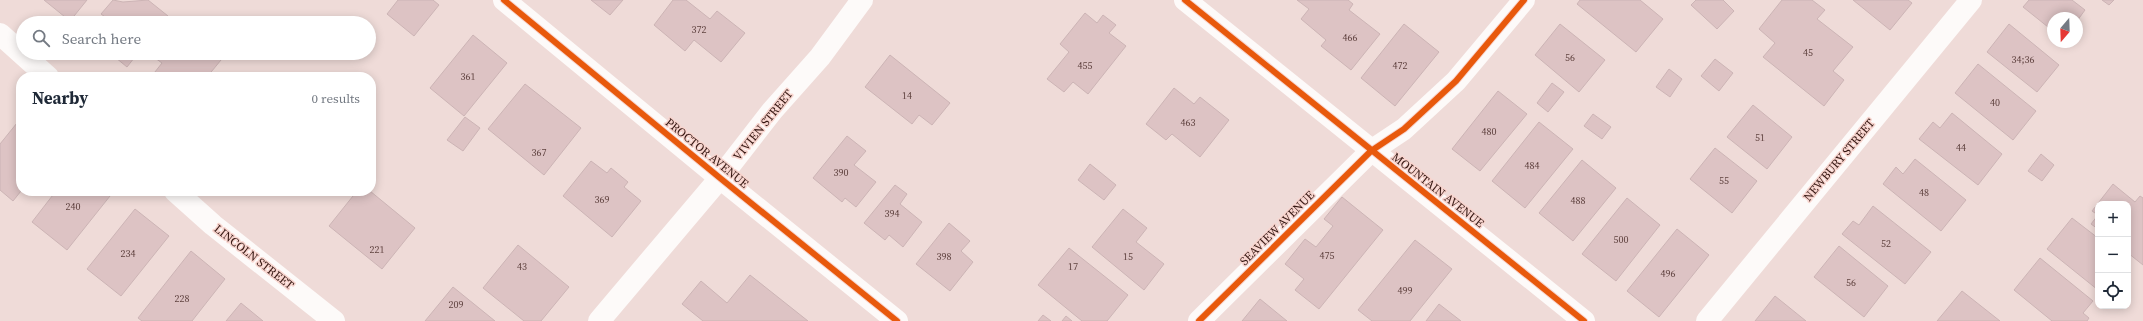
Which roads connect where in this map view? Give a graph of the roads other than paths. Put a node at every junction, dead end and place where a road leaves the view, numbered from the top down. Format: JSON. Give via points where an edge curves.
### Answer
{"nodes":[{"id":1,"x":504,"y":0,"type":"edge"},
{"id":2,"x":862,"y":0,"type":"edge"},
{"id":3,"x":1186,"y":0,"type":"edge"},
{"id":4,"x":1524,"y":0,"type":"edge"},
{"id":5,"x":1971,"y":0,"type":"edge"},
{"id":6,"x":0,"y":34,"type":"edge"},
{"id":7,"x":16,"y":48,"type":"edge"},
{"id":8,"x":29,"y":60,"type":"edge"},
{"id":9,"x":42,"y":72,"type":"edge"},
{"id":10,"x":1371,"y":151,"type":"junction"},
{"id":11,"x":720,"y":178,"type":"junction"},
{"id":12,"x":181,"y":196,"type":"edge"},
{"id":13,"x":334,"y":321,"type":"edge"},
{"id":14,"x":599,"y":321,"type":"edge"},
{"id":15,"x":897,"y":321,"type":"edge"},
{"id":16,"x":1199,"y":321,"type":"edge"},
{"id":17,"x":1584,"y":321,"type":"edge"},
{"id":18,"x":1707,"y":321,"type":"edge"}],
"edges":[{"from":1,"to":11,"type":"street","name":"PROCTOR AVENUE"},
{"from":2,"to":11,"type":"street","name":"VIVIEN STREET","via":[[820,57],[772,111]]},
{"from":3,"to":10,"type":"street","name":"MOUNTAIN AVENUE"},
{"from":4,"to":10,"type":"street","name":"SEAVIEW AVENUE","via":[[1456,81],[1404,129]]},
{"from":5,"to":18,"type":"street","name":"NEWBURY STREET"},
{"from":6,"to":7,"type":"street"},
{"from":8,"to":9,"type":"street"},
{"from":10,"to":16,"type":"street","name":"SEAVIEW AVENUE"},
{"from":10,"to":17,"type":"street","name":"MOUNTAIN AVENUE"},
{"from":11,"to":14,"type":"street","name":"VIVIEN STREET"},
{"from":11,"to":15,"type":"street","name":"PROCTOR AVENUE"},
{"from":12,"to":13,"type":"street","name":"LINCOLN STREET","via":[[213,225]]}]}
